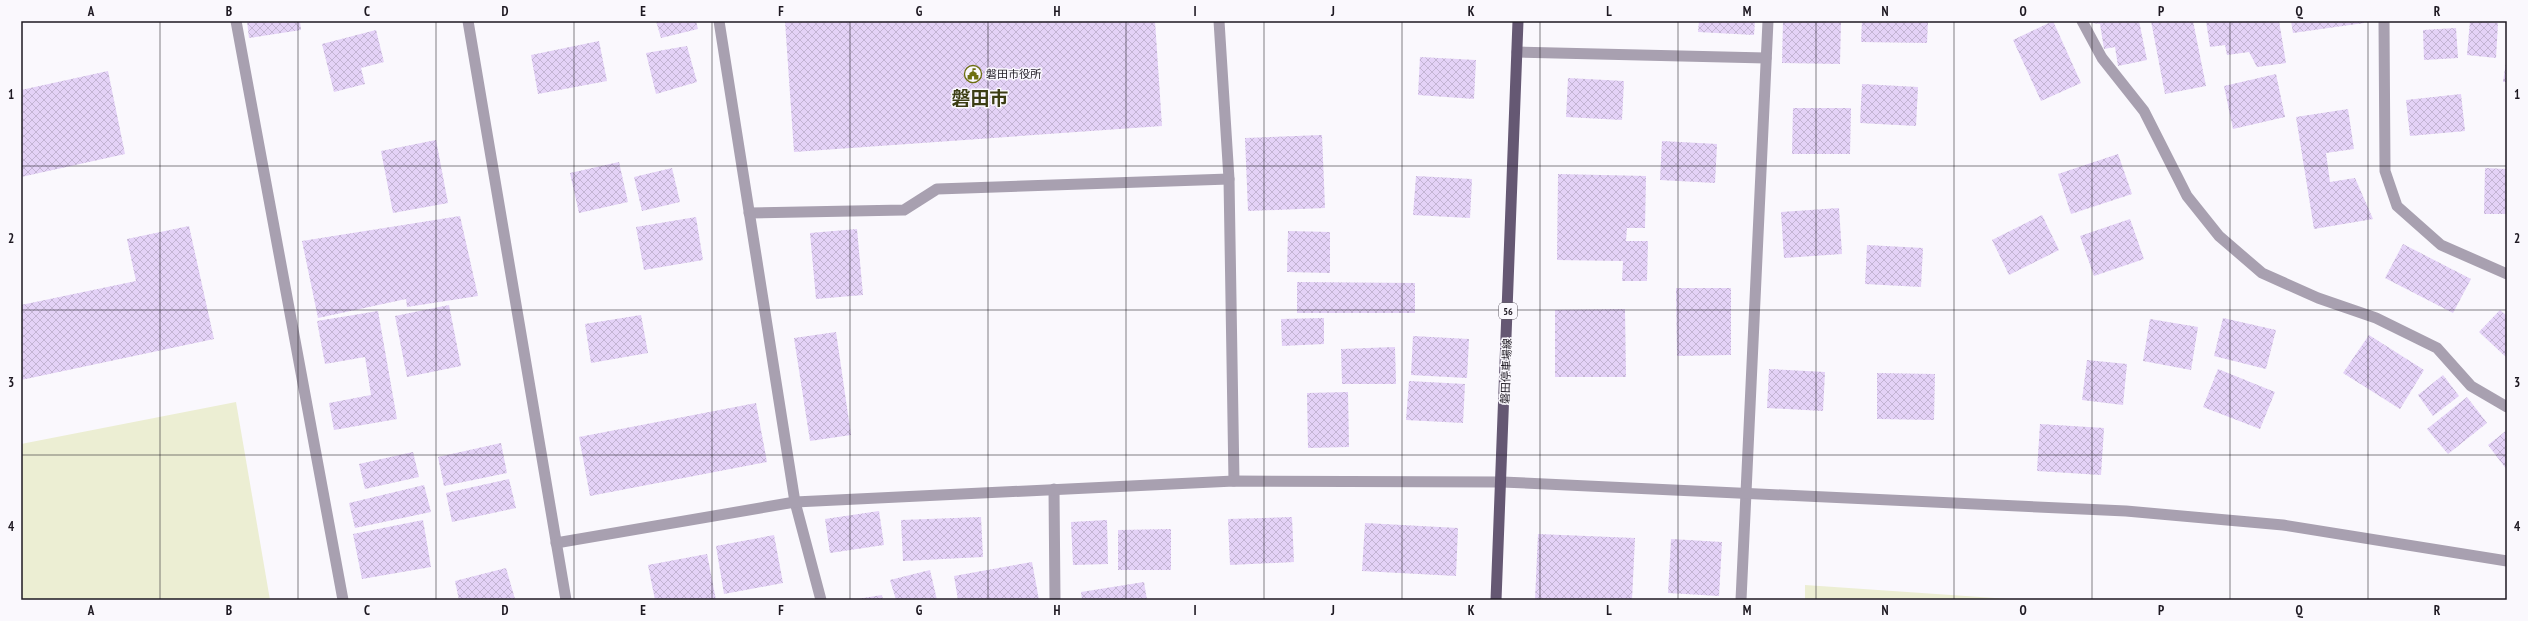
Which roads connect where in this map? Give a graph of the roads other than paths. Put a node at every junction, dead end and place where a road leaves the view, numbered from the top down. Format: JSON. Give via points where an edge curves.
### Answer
{"nodes":[{"id":1,"x":236,"y":21,"type":"edge"},
{"id":2,"x":468,"y":21,"type":"edge"},
{"id":3,"x":719,"y":21,"type":"edge"},
{"id":4,"x":1219,"y":21,"type":"edge"},
{"id":5,"x":1518,"y":21,"type":"edge"},
{"id":6,"x":1768,"y":21,"type":"edge"},
{"id":7,"x":2082,"y":21,"type":"edge"},
{"id":8,"x":2384,"y":21,"type":"edge"},
{"id":9,"x":1517,"y":52,"type":"junction"},
{"id":10,"x":1766,"y":58,"type":"junction"},
{"id":11,"x":1229,"y":179,"type":"junction"},
{"id":12,"x":749,"y":213,"type":"junction"},
{"id":13,"x":2507,"y":274,"type":"edge"},
{"id":14,"x":2507,"y":406,"type":"edge"},
{"id":15,"x":1234,"y":481,"type":"junction"},
{"id":16,"x":1502,"y":482,"type":"junction"},
{"id":17,"x":1054,"y":490,"type":"junction"},
{"id":18,"x":1744,"y":495,"type":"junction"},
{"id":19,"x":795,"y":502,"type":"junction"},
{"id":20,"x":556,"y":543,"type":"junction"},
{"id":21,"x":2507,"y":561,"type":"edge"},
{"id":22,"x":343,"y":600,"type":"edge"},
{"id":23,"x":566,"y":600,"type":"edge"},
{"id":24,"x":820,"y":600,"type":"edge"},
{"id":25,"x":1055,"y":600,"type":"edge"},
{"id":26,"x":1496,"y":600,"type":"edge"},
{"id":27,"x":1741,"y":600,"type":"edge"}],
"edges":[{"from":1,"to":22,"type":"street"},
{"from":2,"to":20,"type":"street"},
{"from":3,"to":12,"type":"street"},
{"from":4,"to":11,"type":"street"},
{"from":5,"to":9,"type":"main road","name":"磐田停車場線","number":"56"},
{"from":6,"to":10,"type":"street"},
{"from":7,"to":14,"type":"street","via":[[2102,58],[2144,111],[2187,196],[2219,236],[2262,273],[2318,298],[2376,318],[2437,348],[2471,386]]},
{"from":8,"to":13,"type":"street","via":[[2385,171],[2397,206],[2441,245]]},
{"from":9,"to":10,"type":"street"},
{"from":9,"to":16,"type":"main road","name":"磐田停車場線","number":"56"},
{"from":10,"to":18,"type":"street"},
{"from":11,"to":12,"type":"street","via":[[937,189],[904,210]]},
{"from":11,"to":15,"type":"street"},
{"from":12,"to":19,"type":"street"},
{"from":15,"to":16,"type":"street"},
{"from":15,"to":17,"type":"street"},
{"from":16,"to":18,"type":"street"},
{"from":16,"to":26,"type":"main road","name":"磐田停車場線","number":"56"},
{"from":17,"to":19,"type":"street"},
{"from":17,"to":25,"type":"street"},
{"from":18,"to":21,"type":"street","via":[[2126,511],[2275,524]]},
{"from":18,"to":27,"type":"street"},
{"from":19,"to":20,"type":"street"},
{"from":19,"to":24,"type":"street"},
{"from":20,"to":23,"type":"street"}]}
